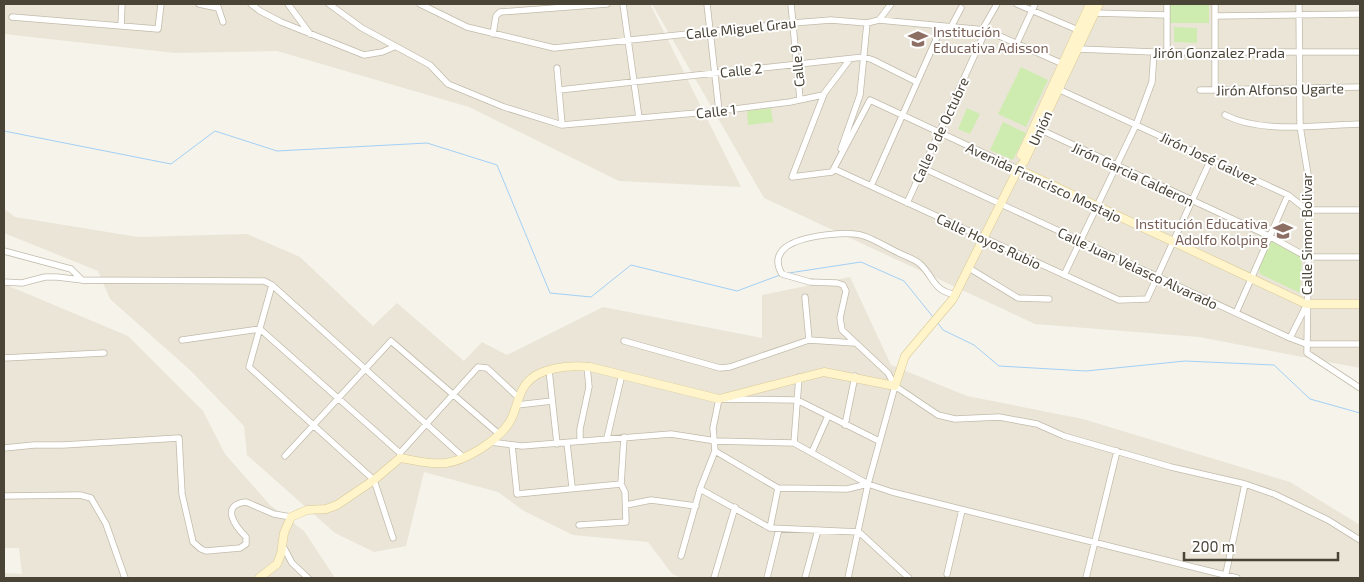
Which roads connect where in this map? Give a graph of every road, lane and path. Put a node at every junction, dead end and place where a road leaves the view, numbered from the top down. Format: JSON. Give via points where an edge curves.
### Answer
{"nodes":[{"id":1,"x":122,"y":4,"type":"edge"},
{"id":2,"x":161,"y":4,"type":"edge"},
{"id":3,"x":199,"y":4,"type":"edge"},
{"id":4,"x":251,"y":4,"type":"edge"},
{"id":5,"x":288,"y":4,"type":"edge"},
{"id":6,"x":329,"y":4,"type":"edge"},
{"id":7,"x":420,"y":4,"type":"edge"},
{"id":8,"x":607,"y":4,"type":"edge"},
{"id":9,"x":623,"y":4,"type":"edge"},
{"id":10,"x":707,"y":4,"type":"edge"},
{"id":11,"x":791,"y":4,"type":"edge"},
{"id":12,"x":891,"y":4,"type":"edge"},
{"id":13,"x":997,"y":4,"type":"edge"},
{"id":14,"x":1017,"y":4,"type":"edge"},
{"id":15,"x":1035,"y":4,"type":"edge"},
{"id":16,"x":1090,"y":4,"type":"edge"},
{"id":17,"x":1099,"y":4,"type":"edge"},
{"id":18,"x":1167,"y":4,"type":"edge"},
{"id":19,"x":1215,"y":4,"type":"edge"},
{"id":20,"x":1299,"y":4,"type":"edge"},
{"id":21,"x":217,"y":6,"type":"edge"},
{"id":22,"x":961,"y":8,"type":"dead end"},
{"id":23,"x":1032,"y":10,"type":"junction"},
{"id":24,"x":1094,"y":13,"type":"junction"},
{"id":25,"x":1360,"y":14,"type":"edge"},
{"id":26,"x":1167,"y":15,"type":"junction"},
{"id":27,"x":1299,"y":15,"type":"junction"},
{"id":28,"x":1215,"y":16,"type":"junction"},
{"id":29,"x":12,"y":17,"type":"dead end"},
{"id":30,"x":878,"y":20,"type":"junction"},
{"id":31,"x":223,"y":22,"type":"dead end"},
{"id":32,"x":793,"y":23,"type":"junction"},
{"id":33,"x":867,"y":23,"type":"junction"},
{"id":34,"x":121,"y":26,"type":"junction"},
{"id":35,"x":942,"y":26,"type":"junction"},
{"id":36,"x":951,"y":26,"type":"junction"},
{"id":37,"x":984,"y":30,"type":"junction"},
{"id":38,"x":1078,"y":30,"type":"junction"},
{"id":39,"x":709,"y":32,"type":"junction"},
{"id":40,"x":310,"y":34,"type":"junction"},
{"id":41,"x":493,"y":34,"type":"junction"},
{"id":42,"x":628,"y":40,"type":"junction"},
{"id":43,"x":1017,"y":43,"type":"junction"},
{"id":44,"x":394,"y":47,"type":"junction"},
{"id":45,"x":1078,"y":49,"type":"junction"},
{"id":46,"x":1154,"y":52,"type":"junction"},
{"id":47,"x":1167,"y":52,"type":"junction"},
{"id":48,"x":1215,"y":52,"type":"junction"},
{"id":49,"x":1299,"y":52,"type":"junction"},
{"id":50,"x":1360,"y":52,"type":"edge"},
{"id":51,"x":864,"y":57,"type":"junction"},
{"id":52,"x":850,"y":59,"type":"junction"},
{"id":53,"x":797,"y":64,"type":"junction"},
{"id":54,"x":1063,"y":64,"type":"junction"},
{"id":55,"x":556,"y":68,"type":"dead end"},
{"id":56,"x":715,"y":73,"type":"junction"},
{"id":57,"x":634,"y":81,"type":"junction"},
{"id":58,"x":917,"y":82,"type":"junction"},
{"id":59,"x":1360,"y":87,"type":"edge"},
{"id":60,"x":1058,"y":89,"type":"junction"},
{"id":61,"x":1300,"y":89,"type":"junction"},
{"id":62,"x":559,"y":90,"type":"junction"},
{"id":63,"x":1200,"y":90,"type":"dead end"},
{"id":64,"x":1215,"y":90,"type":"junction"},
{"id":65,"x":824,"y":94,"type":"junction"},
{"id":66,"x":809,"y":97,"type":"junction"},
{"id":67,"x":800,"y":99,"type":"junction"},
{"id":68,"x":818,"y":110,"type":"junction"},
{"id":69,"x":719,"y":111,"type":"junction"},
{"id":70,"x":903,"y":115,"type":"junction"},
{"id":71,"x":1225,"y":115,"type":"dead end"},
{"id":72,"x":639,"y":118,"type":"junction"},
{"id":73,"x":1136,"y":124,"type":"junction"},
{"id":74,"x":1360,"y":124,"type":"edge"},
{"id":75,"x":562,"y":125,"type":"junction"},
{"id":76,"x":1300,"y":126,"type":"junction"},
{"id":77,"x":1040,"y":129,"type":"junction"},
{"id":78,"x":939,"y":132,"type":"junction"},
{"id":79,"x":1211,"y":159,"type":"junction"},
{"id":80,"x":1116,"y":166,"type":"junction"},
{"id":81,"x":922,"y":168,"type":"junction"},
{"id":82,"x":1018,"y":169,"type":"junction"},
{"id":83,"x":834,"y":170,"type":"junction"},
{"id":84,"x":871,"y":186,"type":"junction"},
{"id":85,"x":1288,"y":195,"type":"junction"},
{"id":86,"x":1191,"y":202,"type":"junction"},
{"id":87,"x":906,"y":203,"type":"junction"},
{"id":88,"x":1000,"y":204,"type":"junction"},
{"id":89,"x":1097,"y":206,"type":"junction"},
{"id":90,"x":1307,"y":210,"type":"junction"},
{"id":91,"x":1360,"y":210,"type":"edge"},
{"id":92,"x":1269,"y":236,"type":"junction"},
{"id":93,"x":984,"y":238,"type":"junction"},
{"id":94,"x":1080,"y":241,"type":"junction"},
{"id":95,"x":1173,"y":242,"type":"junction"},
{"id":96,"x":4,"y":251,"type":"edge"},
{"id":97,"x":1360,"y":256,"type":"edge"},
{"id":98,"x":1307,"y":257,"type":"junction"},
{"id":99,"x":969,"y":268,"type":"junction"},
{"id":100,"x":1064,"y":275,"type":"junction"},
{"id":101,"x":1158,"y":277,"type":"junction"},
{"id":102,"x":1250,"y":277,"type":"junction"},
{"id":103,"x":82,"y":280,"type":"junction"},
{"id":104,"x":4,"y":282,"type":"edge"},
{"id":105,"x":272,"y":285,"type":"junction"},
{"id":106,"x":956,"y":294,"type":"junction"},
{"id":107,"x":805,"y":297,"type":"dead end"},
{"id":108,"x":1049,"y":299,"type":"dead end"},
{"id":109,"x":1306,"y":304,"type":"junction"},
{"id":110,"x":1360,"y":304,"type":"edge"},
{"id":111,"x":1236,"y":313,"type":"junction"},
{"id":112,"x":260,"y":328,"type":"junction"},
{"id":113,"x":1290,"y":338,"type":"junction"},
{"id":114,"x":182,"y":340,"type":"dead end"},
{"id":115,"x":809,"y":340,"type":"junction"},
{"id":116,"x":624,"y":341,"type":"dead end"},
{"id":117,"x":855,"y":343,"type":"junction"},
{"id":118,"x":1306,"y":344,"type":"junction"},
{"id":119,"x":1360,"y":344,"type":"edge"},
{"id":120,"x":104,"y":352,"type":"dead end"},
{"id":121,"x":4,"y":358,"type":"edge"},
{"id":122,"x":587,"y":366,"type":"junction"},
{"id":123,"x":365,"y":370,"type":"junction"},
{"id":124,"x":549,"y":370,"type":"junction"},
{"id":125,"x":622,"y":374,"type":"junction"},
{"id":126,"x":855,"y":376,"type":"junction"},
{"id":127,"x":799,"y":377,"type":"junction"},
{"id":128,"x":895,"y":386,"type":"junction"},
{"id":129,"x":1360,"y":388,"type":"edge"},
{"id":130,"x":453,"y":394,"type":"junction"},
{"id":131,"x":340,"y":398,"type":"junction"},
{"id":132,"x":719,"y":400,"type":"junction"},
{"id":133,"x":797,"y":400,"type":"junction"},
{"id":134,"x":518,"y":401,"type":"junction"},
{"id":135,"x":552,"y":401,"type":"junction"},
{"id":136,"x":828,"y":416,"type":"junction"},
{"id":137,"x":426,"y":424,"type":"junction"},
{"id":138,"x":845,"y":424,"type":"junction"},
{"id":139,"x":314,"y":426,"type":"junction"},
{"id":140,"x":499,"y":434,"type":"junction"},
{"id":141,"x":624,"y":436,"type":"junction"},
{"id":142,"x":608,"y":438,"type":"junction"},
{"id":143,"x":580,"y":441,"type":"junction"},
{"id":144,"x":716,"y":441,"type":"junction"},
{"id":145,"x":490,"y":442,"type":"junction"},
{"id":146,"x":794,"y":442,"type":"junction"},
{"id":147,"x":879,"y":442,"type":"junction"},
{"id":148,"x":566,"y":443,"type":"junction"},
{"id":149,"x":557,"y":444,"type":"junction"},
{"id":150,"x":512,"y":445,"type":"junction"},
{"id":151,"x":4,"y":448,"type":"edge"},
{"id":152,"x":715,"y":451,"type":"junction"},
{"id":153,"x":1117,"y":451,"type":"junction"},
{"id":154,"x":812,"y":452,"type":"junction"},
{"id":155,"x":400,"y":455,"type":"junction"},
{"id":156,"x":285,"y":456,"type":"dead end"},
{"id":157,"x":463,"y":457,"type":"junction"},
{"id":158,"x":374,"y":480,"type":"junction"},
{"id":159,"x":621,"y":484,"type":"junction"},
{"id":160,"x":868,"y":484,"type":"junction"},
{"id":161,"x":1245,"y":484,"type":"junction"},
{"id":162,"x":572,"y":487,"type":"junction"},
{"id":163,"x":778,"y":488,"type":"junction"},
{"id":164,"x":700,"y":489,"type":"junction"},
{"id":165,"x":4,"y":496,"type":"edge"},
{"id":166,"x":626,"y":505,"type":"junction"},
{"id":167,"x":696,"y":506,"type":"junction"},
{"id":168,"x":735,"y":507,"type":"junction"},
{"id":169,"x":962,"y":510,"type":"junction"},
{"id":170,"x":291,"y":517,"type":"junction"},
{"id":171,"x":579,"y":525,"type":"dead end"},
{"id":172,"x":770,"y":528,"type":"junction"},
{"id":173,"x":779,"y":529,"type":"junction"},
{"id":174,"x":818,"y":530,"type":"junction"},
{"id":175,"x":859,"y":532,"type":"junction"},
{"id":176,"x":393,"y":538,"type":"dead end"},
{"id":177,"x":1360,"y":540,"type":"edge"},
{"id":178,"x":282,"y":544,"type":"junction"},
{"id":179,"x":1094,"y":544,"type":"junction"},
{"id":180,"x":681,"y":556,"type":"dead end"},
{"id":181,"x":947,"y":574,"type":"dead end"},
{"id":182,"x":1225,"y":577,"type":"edge"},
{"id":183,"x":125,"y":578,"type":"edge"},
{"id":184,"x":259,"y":578,"type":"edge"},
{"id":185,"x":308,"y":578,"type":"edge"},
{"id":186,"x":714,"y":578,"type":"edge"},
{"id":187,"x":767,"y":578,"type":"edge"},
{"id":188,"x":805,"y":578,"type":"edge"},
{"id":189,"x":848,"y":578,"type":"edge"},
{"id":190,"x":909,"y":578,"type":"edge"},
{"id":191,"x":1086,"y":578,"type":"edge"},
{"id":192,"x":1237,"y":578,"type":"edge"}],
"edges":[{"from":1,"to":34,"type":"street"},
{"from":2,"to":34,"type":"street","via":[[158,29]]},
{"from":3,"to":21,"type":"street"},
{"from":4,"to":40,"type":"street"},
{"from":5,"to":40,"type":"street"},
{"from":6,"to":44,"type":"street"},
{"from":7,"to":41,"type":"street","name":"Calle Miguel Grau","via":[[467,27]]},
{"from":8,"to":41,"type":"street","via":[[500,12],[496,16]]},
{"from":9,"to":42,"type":"street"},
{"from":10,"to":39,"type":"street"},
{"from":11,"to":32,"type":"street","name":"Calle 9"},
{"from":12,"to":30,"type":"street"},
{"from":13,"to":37,"type":"street","name":"Calle 9 de Octubre"},
{"from":14,"to":23,"type":"street"},
{"from":15,"to":23,"type":"street"},
{"from":16,"to":38,"type":"street","name":"Unión"},
{"from":17,"to":24,"type":"street","name":"Unión"},
{"from":18,"to":26,"type":"street"},
{"from":19,"to":28,"type":"street"},
{"from":20,"to":27,"type":"street","name":"Calle Simon Bolivar"},
{"from":21,"to":31,"type":"street"},
{"from":22,"to":36,"type":"street"},
{"from":23,"to":38,"type":"street"},
{"from":23,"to":43,"type":"street"},
{"from":24,"to":26,"type":"street"},
{"from":24,"to":45,"type":"street","name":"Unión"},
{"from":25,"to":27,"type":"street"},
{"from":26,"to":47,"type":"street"},
{"from":27,"to":28,"type":"street"},
{"from":27,"to":49,"type":"street","name":"Calle Simon Bolivar"},
{"from":28,"to":48,"type":"street"},
{"from":29,"to":34,"type":"street"},
{"from":30,"to":33,"type":"street","name":"Calle Miguel Grau"},
{"from":30,"to":35,"type":"street","name":"Calle Miguel Grau"},
{"from":32,"to":33,"type":"street","name":"Calle Miguel Grau","via":[[831,20]]},
{"from":32,"to":39,"type":"street","name":"Calle Miguel Grau"},
{"from":32,"to":53,"type":"street","name":"Calle 9"},
{"from":33,"to":51,"type":"street"},
{"from":35,"to":36,"type":"street","name":"Calle Miguel Grau"},
{"from":35,"to":58,"type":"street"},
{"from":36,"to":37,"type":"street","name":"Calle Miguel Grau"},
{"from":37,"to":43,"type":"street","name":"Calle Miguel Grau"},
{"from":37,"to":78,"type":"street","name":"Calle 9 de Octubre"},
{"from":38,"to":54,"type":"street","name":"Unión"},
{"from":39,"to":42,"type":"street","name":"Calle Miguel Grau"},
{"from":39,"to":56,"type":"street"},
{"from":40,"to":44,"type":"street","via":[[364,55]]},
{"from":41,"to":42,"type":"street","name":"Calle Miguel Grau","via":[[554,48]]},
{"from":42,"to":57,"type":"street"},
{"from":43,"to":54,"type":"street","name":"Calle Miguel Grau"},
{"from":44,"to":75,"type":"street","via":[[430,65],[448,84],[504,107]]},
{"from":45,"to":46,"type":"street","name":"Jirón Gonzalez Prada"},
{"from":45,"to":60,"type":"street","name":"Unión"},
{"from":46,"to":47,"type":"street","name":"Jirón Gonzalez Prada"},
{"from":46,"to":73,"type":"street","via":[[1152,82]]},
{"from":47,"to":48,"type":"street","name":"Jirón Gonzalez Prada"},
{"from":48,"to":49,"type":"street","name":"Jirón Gonzalez Prada"},
{"from":48,"to":64,"type":"street"},
{"from":49,"to":50,"type":"street","name":"Jirón Gonzalez Prada"},
{"from":49,"to":61,"type":"street","name":"Calle Simon Bolivar"},
{"from":51,"to":52,"type":"street","name":"Calle 2"},
{"from":51,"to":58,"type":"street"},
{"from":51,"to":83,"type":"street","via":[[860,95]]},
{"from":52,"to":53,"type":"street","name":"Calle 2"},
{"from":52,"to":65,"type":"street"},
{"from":53,"to":56,"type":"street","name":"Calle 2"},
{"from":53,"to":67,"type":"street","name":"Calle 9"},
{"from":54,"to":82,"type":"street","name":"Unión","via":[[1019,160]]},
{"from":55,"to":62,"type":"street"},
{"from":56,"to":57,"type":"street","name":"Calle 2"},
{"from":56,"to":69,"type":"street"},
{"from":57,"to":62,"type":"street","name":"Calle 2"},
{"from":57,"to":72,"type":"street"},
{"from":58,"to":70,"type":"street"},
{"from":59,"to":61,"type":"street","name":"Jirón Alfonso Ugarte"},
{"from":60,"to":73,"type":"street","name":"Jirón José Galvez"},
{"from":60,"to":77,"type":"street","name":"Unión"},
{"from":61,"to":64,"type":"street","name":"Jirón Alfonso Ugarte"},
{"from":61,"to":76,"type":"street","name":"Calle Simon Bolivar"},
{"from":62,"to":75,"type":"street"},
{"from":63,"to":64,"type":"street","name":"Jirón Alfonso Ugarte"},
{"from":65,"to":66,"type":"street","name":"Calle 1"},
{"from":65,"to":68,"type":"street"},
{"from":66,"to":67,"type":"street","name":"Calle 1"},
{"from":66,"to":68,"type":"street"},
{"from":67,"to":69,"type":"street","name":"Calle 1"},
{"from":68,"to":83,"type":"street","via":[[792,178]]},
{"from":69,"to":72,"type":"street","name":"Calle 1"},
{"from":70,"to":78,"type":"street","name":"Avenida Francisco Mostajo"},
{"from":70,"to":83,"type":"street","name":"Avenida Francisco Mostajo","via":[[870,100]]},
{"from":70,"to":84,"type":"street"},
{"from":71,"to":76,"type":"street","via":[[1250,124]]},
{"from":72,"to":75,"type":"street","name":"Calle 1"},
{"from":73,"to":79,"type":"street","name":"Jirón José Galvez"},
{"from":73,"to":80,"type":"street"},
{"from":74,"to":76,"type":"street"},
{"from":76,"to":90,"type":"street","name":"Calle Simon Bolivar","via":[[1309,181]]},
{"from":77,"to":80,"type":"street","name":"Jirón Garcia Calderon"},
{"from":77,"to":82,"type":"street","name":"Unión"},
{"from":78,"to":81,"type":"street","name":"Calle 9 de Octubre"},
{"from":78,"to":82,"type":"street","name":"Avenida Francisco Mostajo"},
{"from":79,"to":85,"type":"street","name":"Jirón José Galvez"},
{"from":79,"to":86,"type":"street"},
{"from":80,"to":86,"type":"street","name":"Jirón Garcia Calderon"},
{"from":80,"to":89,"type":"street"},
{"from":81,"to":87,"type":"street","name":"Calle 9 de Octubre"},
{"from":81,"to":88,"type":"street","name":"Calle Juan Velasco Alvarado"},
{"from":82,"to":88,"type":"street"},
{"from":82,"to":89,"type":"street","name":"Avenida Francisco Mostajo"},
{"from":83,"to":84,"type":"street","name":"Calle Hoyos Rubio"},
{"from":84,"to":87,"type":"street","name":"Calle Hoyos Rubio"},
{"from":85,"to":90,"type":"street","name":"Jirón José Galvez"},
{"from":85,"to":92,"type":"street"},
{"from":86,"to":92,"type":"street","name":"Jirón Garcia Calderon"},
{"from":86,"to":95,"type":"street"},
{"from":87,"to":93,"type":"street","name":"Calle Hoyos Rubio"},
{"from":88,"to":93,"type":"street"},
{"from":88,"to":94,"type":"street","name":"Calle Juan Velasco Alvarado"},
{"from":89,"to":94,"type":"street"},
{"from":89,"to":95,"type":"street","name":"Avenida Francisco Mostajo"},
{"from":90,"to":91,"type":"street"},
{"from":90,"to":98,"type":"street","name":"Calle Simon Bolivar"},
{"from":92,"to":98,"type":"street","name":"Jirón Garcia Calderon"},
{"from":92,"to":102,"type":"street"},
{"from":93,"to":99,"type":"street"},
{"from":93,"to":100,"type":"street","name":"Calle Hoyos Rubio"},
{"from":94,"to":100,"type":"street"},
{"from":94,"to":101,"type":"street","name":"Calle Juan Velasco Alvarado"},
{"from":95,"to":101,"type":"street"},
{"from":95,"to":102,"type":"street","name":"Avenida Francisco Mostajo"},
{"from":96,"to":103,"type":"street","via":[[70,269]]},
{"from":97,"to":98,"type":"street"},
{"from":98,"to":109,"type":"street","name":"Calle Simon Bolivar"},
{"from":99,"to":106,"type":"street"},
{"from":99,"to":108,"type":"street","via":[[1018,298]]},
{"from":100,"to":101,"type":"street","name":"Calle Hoyos Rubio","via":[[1119,300],[1147,299]]},
{"from":101,"to":111,"type":"street","name":"Calle Juan Velasco Alvarado"},
{"from":102,"to":109,"type":"street","name":"Avenida Francisco Mostajo"},
{"from":102,"to":111,"type":"street"},
{"from":103,"to":104,"type":"street","via":[[45,277],[22,283]]},
{"from":103,"to":105,"type":"street","via":[[258,279]]},
{"from":105,"to":112,"type":"street"},
{"from":105,"to":123,"type":"street"},
{"from":106,"to":117,"type":"street","via":[[938,288],[920,263],[865,236],[851,233],[824,236],[785,248],[778,256],[777,266],[782,274],[810,282],[843,285],[846,300],[840,324]]},
{"from":106,"to":128,"type":"street","via":[[903,360]]},
{"from":107,"to":115,"type":"street"},
{"from":109,"to":110,"type":"street","name":"Avenida Francisco Mostajo"},
{"from":109,"to":113,"type":"street"},
{"from":109,"to":118,"type":"street","name":"Calle Simon Bolivar"},
{"from":111,"to":113,"type":"street","name":"Calle Juan Velasco Alvarado"},
{"from":112,"to":114,"type":"street"},
{"from":112,"to":131,"type":"street"},
{"from":112,"to":139,"type":"street","via":[[249,367]]},
{"from":113,"to":118,"type":"street","name":"Calle Juan Velasco Alvarado"},
{"from":115,"to":116,"type":"street","via":[[720,368]]},
{"from":115,"to":117,"type":"street"},
{"from":117,"to":128,"type":"street","via":[[888,373]]},
{"from":118,"to":119,"type":"street","name":"Calle Juan Velasco Alvarado"},
{"from":118,"to":129,"type":"street","via":[[1306,353]]},
{"from":120,"to":121,"type":"street"},
{"from":122,"to":124,"type":"street"},
{"from":122,"to":125,"type":"street"},
{"from":122,"to":143,"type":"street","via":[[589,387]]},
{"from":123,"to":130,"type":"street","via":[[391,341]]},
{"from":123,"to":131,"type":"street"},
{"from":123,"to":137,"type":"street"},
{"from":124,"to":134,"type":"street","via":[[532,378]]},
{"from":124,"to":135,"type":"street"},
{"from":125,"to":132,"type":"street"},
{"from":125,"to":142,"type":"street"},
{"from":126,"to":127,"type":"street","via":[[824,372]]},
{"from":126,"to":128,"type":"street"},
{"from":126,"to":138,"type":"street"},
{"from":127,"to":132,"type":"street"},
{"from":127,"to":133,"type":"street"},
{"from":128,"to":147,"type":"street"},
{"from":128,"to":153,"type":"street","via":[[938,414],[955,420],[999,417],[1037,424],[1064,436]]},
{"from":130,"to":134,"type":"street","via":[[478,366],[483,366]]},
{"from":130,"to":137,"type":"street"},
{"from":130,"to":140,"type":"street"},
{"from":131,"to":139,"type":"street"},
{"from":131,"to":155,"type":"street"},
{"from":132,"to":133,"type":"street"},
{"from":132,"to":144,"type":"street","via":[[713,428]]},
{"from":133,"to":136,"type":"street"},
{"from":133,"to":146,"type":"street"},
{"from":134,"to":135,"type":"street"},
{"from":134,"to":140,"type":"street","via":[[509,422]]},
{"from":135,"to":149,"type":"street"},
{"from":136,"to":138,"type":"street"},
{"from":136,"to":154,"type":"street"},
{"from":137,"to":155,"type":"street"},
{"from":137,"to":157,"type":"street"},
{"from":138,"to":147,"type":"street"},
{"from":139,"to":156,"type":"street"},
{"from":139,"to":158,"type":"street"},
{"from":140,"to":145,"type":"street"},
{"from":141,"to":142,"type":"street"},
{"from":141,"to":144,"type":"street","via":[[671,434]]},
{"from":141,"to":159,"type":"street"},
{"from":142,"to":143,"type":"street"},
{"from":143,"to":148,"type":"street"},
{"from":144,"to":146,"type":"street"},
{"from":144,"to":152,"type":"street"},
{"from":145,"to":150,"type":"street"},
{"from":145,"to":157,"type":"street"},
{"from":146,"to":154,"type":"street"},
{"from":147,"to":160,"type":"street"},
{"from":148,"to":149,"type":"street"},
{"from":148,"to":162,"type":"street"},
{"from":149,"to":150,"type":"street"},
{"from":150,"to":162,"type":"street","via":[[517,494]]},
{"from":151,"to":170,"type":"street","via":[[179,438],[182,494],[193,542],[201,550],[244,546],[246,537],[231,516],[234,507],[241,502]]},
{"from":152,"to":163,"type":"street"},
{"from":152,"to":164,"type":"street"},
{"from":153,"to":161,"type":"street"},
{"from":153,"to":179,"type":"street"},
{"from":154,"to":160,"type":"street"},
{"from":155,"to":157,"type":"street","via":[[438,463]]},
{"from":155,"to":158,"type":"street"},
{"from":158,"to":170,"type":"street","via":[[337,505],[307,510]]},
{"from":158,"to":176,"type":"street"},
{"from":159,"to":162,"type":"street"},
{"from":159,"to":166,"type":"street"},
{"from":160,"to":163,"type":"street","via":[[847,489]]},
{"from":160,"to":169,"type":"street"},
{"from":160,"to":175,"type":"street"},
{"from":161,"to":177,"type":"street","via":[[1328,520]]},
{"from":161,"to":182,"type":"street"},
{"from":163,"to":172,"type":"street"},
{"from":164,"to":167,"type":"street"},
{"from":164,"to":168,"type":"street"},
{"from":165,"to":183,"type":"street","via":[[80,495],[91,498],[106,524]]},
{"from":166,"to":167,"type":"street","via":[[652,500]]},
{"from":166,"to":171,"type":"street","via":[[626,522]]},
{"from":167,"to":180,"type":"street"},
{"from":168,"to":172,"type":"street"},
{"from":168,"to":186,"type":"street"},
{"from":169,"to":179,"type":"street"},
{"from":169,"to":181,"type":"street"},
{"from":170,"to":178,"type":"street","via":[[286,524]]},
{"from":172,"to":173,"type":"street"},
{"from":173,"to":174,"type":"street"},
{"from":173,"to":187,"type":"street"},
{"from":174,"to":175,"type":"street"},
{"from":174,"to":188,"type":"street"},
{"from":175,"to":189,"type":"street"},
{"from":175,"to":190,"type":"street"},
{"from":178,"to":184,"type":"street","via":[[277,564]]},
{"from":178,"to":185,"type":"street","via":[[292,563]]},
{"from":179,"to":182,"type":"street"},
{"from":179,"to":191,"type":"street"},
{"from":182,"to":192,"type":"street"}]}
